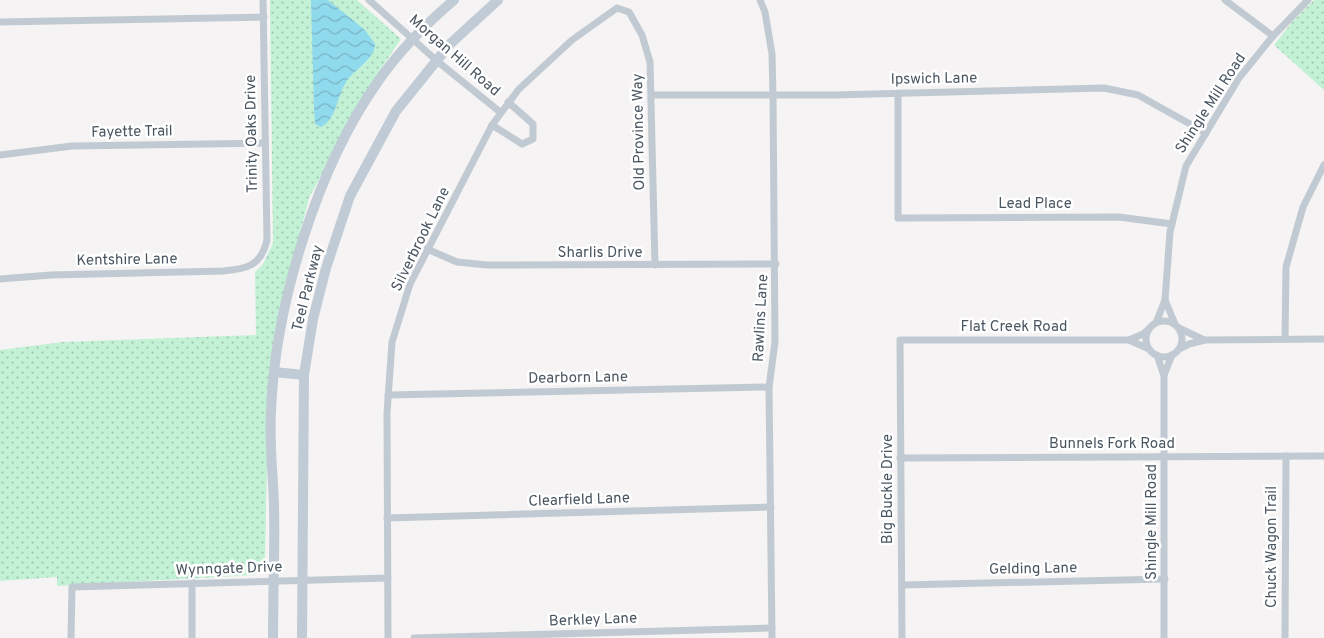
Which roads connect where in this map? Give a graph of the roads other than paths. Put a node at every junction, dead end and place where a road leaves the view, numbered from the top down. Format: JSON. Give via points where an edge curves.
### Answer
{"nodes":[{"id":1,"x":263,"y":0,"type":"edge"},
{"id":2,"x":370,"y":0,"type":"edge"},
{"id":3,"x":454,"y":0,"type":"edge"},
{"id":4,"x":498,"y":0,"type":"edge"},
{"id":5,"x":760,"y":0,"type":"edge"},
{"id":6,"x":1225,"y":0,"type":"edge"},
{"id":7,"x":1308,"y":0,"type":"edge"},
{"id":8,"x":622,"y":8,"type":"joint"},
{"id":9,"x":264,"y":17,"type":"junction"},
{"id":10,"x":0,"y":22,"type":"edge"},
{"id":11,"x":1273,"y":36,"type":"junction"},
{"id":12,"x":414,"y":38,"type":"junction"},
{"id":13,"x":437,"y":61,"type":"junction"},
{"id":14,"x":898,"y":92,"type":"junction"},
{"id":15,"x":653,"y":95,"type":"junction"},
{"id":16,"x":773,"y":95,"type":"junction"},
{"id":17,"x":508,"y":102,"type":"junction"},
{"id":18,"x":500,"y":112,"type":"junction"},
{"id":19,"x":492,"y":125,"type":"junction"},
{"id":20,"x":1206,"y":133,"type":"junction"},
{"id":21,"x":265,"y":143,"type":"junction"},
{"id":22,"x":0,"y":155,"type":"edge"},
{"id":23,"x":1324,"y":165,"type":"edge"},
{"id":24,"x":1172,"y":224,"type":"junction"},
{"id":25,"x":427,"y":249,"type":"junction"},
{"id":26,"x":254,"y":264,"type":"joint"},
{"id":27,"x":776,"y":264,"type":"junction"},
{"id":28,"x":654,"y":265,"type":"junction"},
{"id":29,"x":0,"y":279,"type":"edge"},
{"id":30,"x":1165,"y":300,"type":"junction"},
{"id":31,"x":1154,"y":325,"type":"junction"},
{"id":32,"x":1177,"y":327,"type":"junction"},
{"id":33,"x":1286,"y":339,"type":"junction"},
{"id":34,"x":1324,"y":339,"type":"edge"},
{"id":35,"x":900,"y":340,"type":"joint"},
{"id":36,"x":1129,"y":340,"type":"junction"},
{"id":37,"x":1205,"y":340,"type":"junction"},
{"id":38,"x":1150,"y":349,"type":"junction"},
{"id":39,"x":1178,"y":349,"type":"junction"},
{"id":40,"x":1156,"y":355,"type":"junction"},
{"id":41,"x":1172,"y":355,"type":"junction"},
{"id":42,"x":274,"y":372,"type":"junction"},
{"id":43,"x":304,"y":375,"type":"junction"},
{"id":44,"x":1164,"y":376,"type":"junction"},
{"id":45,"x":769,"y":387,"type":"junction"},
{"id":46,"x":388,"y":395,"type":"junction"},
{"id":47,"x":1286,"y":456,"type":"junction"},
{"id":48,"x":1324,"y":456,"type":"edge"},
{"id":49,"x":1165,"y":457,"type":"junction"},
{"id":50,"x":900,"y":458,"type":"junction"},
{"id":51,"x":771,"y":506,"type":"junction"},
{"id":52,"x":388,"y":518,"type":"junction"},
{"id":53,"x":388,"y":578,"type":"junction"},
{"id":54,"x":303,"y":579,"type":"junction"},
{"id":55,"x":1165,"y":579,"type":"junction"},
{"id":56,"x":274,"y":580,"type":"junction"},
{"id":57,"x":192,"y":582,"type":"junction"},
{"id":58,"x":902,"y":585,"type":"junction"},
{"id":59,"x":772,"y":628,"type":"junction"},
{"id":60,"x":71,"y":638,"type":"edge"},
{"id":61,"x":192,"y":638,"type":"edge"},
{"id":62,"x":273,"y":638,"type":"edge"},
{"id":63,"x":302,"y":638,"type":"edge"},
{"id":64,"x":388,"y":638,"type":"edge"},
{"id":65,"x":414,"y":638,"type":"edge"},
{"id":66,"x":772,"y":638,"type":"edge"},
{"id":67,"x":902,"y":638,"type":"edge"},
{"id":68,"x":1164,"y":638,"type":"edge"},
{"id":69,"x":1285,"y":638,"type":"edge"}],
"edges":[{"from":1,"to":9,"type":"street","name":"Trinity Oaks Drive"},
{"from":2,"to":12,"type":"street","name":"Morgan Hill Road"},
{"from":3,"to":12,"type":"main road","name":"Teel Parkway"},
{"from":4,"to":13,"type":"main road","name":"Teel Parkway","via":[[450,44]]},
{"from":5,"to":16,"type":"street","name":"Rawlins Lane","via":[[772,54]]},
{"from":6,"to":11,"type":"street"},
{"from":7,"to":11,"type":"street","name":"Shingle Mill Road"},
{"from":8,"to":15,"type":"street","name":"Old Province Way","via":[[630,12],[647,48]]},
{"from":8,"to":17,"type":"street","name":"Silverbrook Lane","via":[[613,10],[572,40]]},
{"from":9,"to":10,"type":"street"},
{"from":9,"to":21,"type":"street","name":"Trinity Oaks Drive"},
{"from":11,"to":20,"type":"street","name":"Shingle Mill Road","via":[[1239,78]]},
{"from":12,"to":13,"type":"street","name":"Morgan Hill Road"},
{"from":12,"to":42,"type":"main road","name":"Teel Parkway","via":[[365,102],[324,181],[298,254],[278,335]]},
{"from":13,"to":18,"type":"street","name":"Morgan Hill Road"},
{"from":13,"to":43,"type":"main road","name":"Teel Parkway","via":[[396,112],[350,196],[326,268]]},
{"from":14,"to":16,"type":"street","name":"Ipswich Lane"},
{"from":14,"to":20,"type":"street","name":"Ipswich Lane","via":[[1114,89],[1143,97]]},
{"from":14,"to":24,"type":"street","name":"Lead Place","via":[[898,218],[1126,217]]},
{"from":15,"to":16,"type":"street","name":"Ipswich Lane"},
{"from":15,"to":28,"type":"street","name":"Old Province Way"},
{"from":16,"to":27,"type":"street","name":"Rawlins Lane"},
{"from":17,"to":18,"type":"street","name":"Silverbrook Lane"},
{"from":17,"to":19,"type":"street","via":[[533,124],[533,139],[522,144]]},
{"from":18,"to":19,"type":"street","name":"Silverbrook Lane"},
{"from":19,"to":25,"type":"street","name":"Silverbrook Lane"},
{"from":20,"to":24,"type":"street","name":"Shingle Mill Road","via":[[1186,166]]},
{"from":21,"to":22,"type":"street","name":"Fayette Trail","via":[[72,146]]},
{"from":21,"to":26,"type":"street","name":"Trinity Oaks Drive","via":[[267,240],[264,253]]},
{"from":23,"to":33,"type":"street","via":[[1303,207],[1286,267]]},
{"from":24,"to":30,"type":"street","name":"Shingle Mill Road"},
{"from":25,"to":28,"type":"street","name":"Sharlis Drive","via":[[457,262],[479,265]]},
{"from":25,"to":46,"type":"street","name":"Silverbrook Lane","via":[[410,284],[394,334]]},
{"from":26,"to":29,"type":"street","name":"Kentshire Lane","via":[[242,270],[51,274]]},
{"from":27,"to":28,"type":"street","name":"Sharlis Drive"},
{"from":27,"to":45,"type":"street","name":"Rawlins Lane","via":[[775,342]]},
{"from":30,"to":31,"type":"street","name":"Shingle Mill Road"},
{"from":30,"to":32,"type":"street","name":"Shingle Mill Road"},
{"from":31,"to":32,"type":"street","via":[[1162,321]]},
{"from":31,"to":36,"type":"street"},
{"from":31,"to":38,"type":"street","via":[[1147,338]]},
{"from":32,"to":37,"type":"street"},
{"from":32,"to":39,"type":"street","via":[[1182,339]]},
{"from":33,"to":34,"type":"street"},
{"from":33,"to":37,"type":"street"},
{"from":35,"to":36,"type":"street","name":"Flat Creek Road"},
{"from":35,"to":50,"type":"street","name":"Big Buckle Drive"},
{"from":36,"to":38,"type":"street","name":"Flat Creek Road"},
{"from":37,"to":39,"type":"street"},
{"from":38,"to":40,"type":"street"},
{"from":39,"to":41,"type":"street"},
{"from":40,"to":41,"type":"street"},
{"from":40,"to":44,"type":"street","name":"Shingle Mill Road"},
{"from":41,"to":44,"type":"street","name":"Shingle Mill Road"},
{"from":42,"to":43,"type":"main road"},
{"from":42,"to":56,"type":"main road","name":"Teel Parkway","via":[[270,411]]},
{"from":43,"to":54,"type":"main road","name":"Teel Parkway"},
{"from":44,"to":49,"type":"street","name":"Shingle Mill Road"},
{"from":45,"to":46,"type":"street","name":"Dearborn Lane"},
{"from":45,"to":51,"type":"street","name":"Rawlins Lane"},
{"from":46,"to":52,"type":"street","name":"Silverbrook Lane"},
{"from":47,"to":48,"type":"street","name":"Bunnels Fork Road"},
{"from":47,"to":49,"type":"street","name":"Bunnels Fork Road"},
{"from":47,"to":69,"type":"street","name":"Chuck Wagon Trail"},
{"from":49,"to":50,"type":"street","name":"Bunnels Fork Road"},
{"from":49,"to":55,"type":"street","name":"Shingle Mill Road"},
{"from":50,"to":58,"type":"street","name":"Big Buckle Drive"},
{"from":51,"to":52,"type":"street","name":"Clearfield Lane"},
{"from":51,"to":59,"type":"street","name":"Rawlins Lane"},
{"from":52,"to":53,"type":"street","name":"Silverbrook Lane"},
{"from":53,"to":54,"type":"street","name":"Wynngate Drive"},
{"from":53,"to":64,"type":"street","name":"Silverbrook Lane"},
{"from":54,"to":56,"type":"street","name":"Wynngate Drive"},
{"from":54,"to":63,"type":"main road","name":"Teel Parkway"},
{"from":55,"to":58,"type":"street","name":"Gelding Lane"},
{"from":55,"to":68,"type":"street","name":"Shingle Mill Road"},
{"from":56,"to":57,"type":"street","name":"Wynngate Drive"},
{"from":56,"to":62,"type":"main road","name":"Teel Parkway"},
{"from":57,"to":60,"type":"street","name":"Wynngate Drive","via":[[72,587]]},
{"from":57,"to":61,"type":"street"},
{"from":58,"to":67,"type":"street","name":"Big Buckle Drive"},
{"from":59,"to":65,"type":"street","name":"Berkley Lane"},
{"from":59,"to":66,"type":"street","name":"Rawlins Lane"}]}
